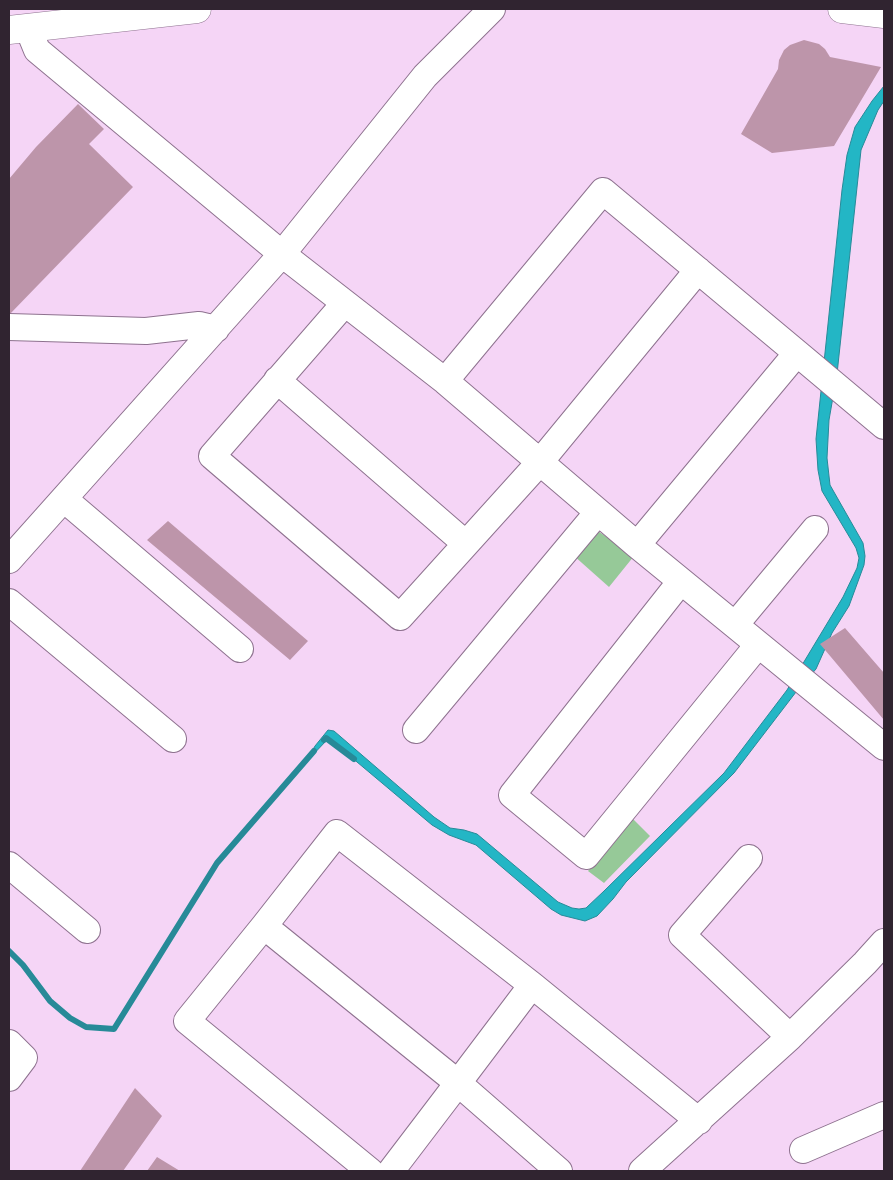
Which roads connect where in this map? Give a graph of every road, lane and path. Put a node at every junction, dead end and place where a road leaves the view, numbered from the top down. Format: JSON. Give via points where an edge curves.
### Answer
{"nodes":[{"id":1,"x":197,"y":9,"type":"edge"},
{"id":2,"x":492,"y":9,"type":"edge"},
{"id":3,"x":842,"y":9,"type":"edge"},
{"id":4,"x":884,"y":14,"type":"edge"},
{"id":5,"x":18,"y":29,"type":"edge"},
{"id":6,"x":282,"y":254,"type":"junction"},
{"id":7,"x":698,"y":270,"type":"junction"},
{"id":8,"x":345,"y":303,"type":"junction"},
{"id":9,"x":9,"y":326,"type":"edge"},
{"id":10,"x":216,"y":329,"type":"junction"},
{"id":11,"x":797,"y":353,"type":"junction"},
{"id":12,"x":277,"y":380,"type":"junction"},
{"id":13,"x":445,"y":381,"type":"junction"},
{"id":14,"x":884,"y":426,"type":"edge"},
{"id":15,"x":540,"y":462,"type":"junction"},
{"id":16,"x":64,"y":499,"type":"junction"},
{"id":17,"x":598,"y":512,"type":"junction"},
{"id":18,"x":815,"y":529,"type":"dead end"},
{"id":19,"x":466,"y":544,"type":"junction"},
{"id":20,"x":637,"y":545,"type":"junction"},
{"id":21,"x":10,"y":554,"type":"edge"},
{"id":22,"x":681,"y":581,"type":"junction"},
{"id":23,"x":9,"y":602,"type":"edge"},
{"id":24,"x":735,"y":625,"type":"junction"},
{"id":25,"x":758,"y":644,"type":"junction"},
{"id":26,"x":240,"y":649,"type":"dead end"},
{"id":27,"x":416,"y":730,"type":"dead end"},
{"id":28,"x":173,"y":739,"type":"dead end"},
{"id":29,"x":884,"y":747,"type":"edge"},
{"id":30,"x":750,"y":858,"type":"dead end"},
{"id":31,"x":9,"y":865,"type":"edge"},
{"id":32,"x":264,"y":926,"type":"junction"},
{"id":33,"x":86,"y":930,"type":"dead end"},
{"id":34,"x":884,"y":942,"type":"edge"},
{"id":35,"x":532,"y":985,"type":"junction"},
{"id":36,"x":790,"y":1037,"type":"junction"},
{"id":37,"x":9,"y":1043,"type":"edge"},
{"id":38,"x":9,"y":1078,"type":"edge"},
{"id":39,"x":458,"y":1083,"type":"junction"},
{"id":40,"x":884,"y":1115,"type":"edge"},
{"id":41,"x":699,"y":1121,"type":"junction"},
{"id":42,"x":803,"y":1150,"type":"dead end"},
{"id":43,"x":370,"y":1171,"type":"edge"},
{"id":44,"x":391,"y":1171,"type":"edge"},
{"id":45,"x":559,"y":1171,"type":"edge"},
{"id":46,"x":642,"y":1171,"type":"edge"}],
"edges":[{"from":1,"to":5,"type":"street"},
{"from":2,"to":6,"type":"street","via":[[425,76]]},
{"from":3,"to":4,"type":"street"},
{"from":5,"to":6,"type":"street","via":[[37,50]]},
{"from":6,"to":8,"type":"street"},
{"from":6,"to":10,"type":"street"},
{"from":7,"to":11,"type":"street"},
{"from":7,"to":13,"type":"street","via":[[603,191]]},
{"from":7,"to":15,"type":"street"},
{"from":8,"to":12,"type":"street"},
{"from":8,"to":13,"type":"street"},
{"from":9,"to":10,"type":"street","via":[[146,331],[199,325]]},
{"from":10,"to":16,"type":"street"},
{"from":11,"to":14,"type":"street"},
{"from":11,"to":20,"type":"street"},
{"from":12,"to":19,"type":"street"},
{"from":12,"to":19,"type":"street","via":[[212,456],[400,617]]},
{"from":13,"to":15,"type":"street"},
{"from":15,"to":17,"type":"street"},
{"from":15,"to":19,"type":"street"},
{"from":16,"to":21,"type":"street"},
{"from":16,"to":26,"type":"street"},
{"from":17,"to":20,"type":"street"},
{"from":17,"to":27,"type":"street"},
{"from":18,"to":24,"type":"street"},
{"from":20,"to":22,"type":"street"},
{"from":22,"to":24,"type":"street"},
{"from":22,"to":25,"type":"street","via":[[512,795],[586,856]]},
{"from":23,"to":28,"type":"street"},
{"from":24,"to":25,"type":"street"},
{"from":25,"to":29,"type":"street"},
{"from":30,"to":36,"type":"street","via":[[682,935]]},
{"from":31,"to":33,"type":"street"},
{"from":32,"to":35,"type":"street","via":[[337,833]]},
{"from":32,"to":39,"type":"street"},
{"from":32,"to":43,"type":"street","via":[[187,1021]]},
{"from":34,"to":36,"type":"street"},
{"from":35,"to":39,"type":"street"},
{"from":35,"to":41,"type":"street"},
{"from":36,"to":41,"type":"street"},
{"from":37,"to":38,"type":"street","via":[[24,1058]]},
{"from":39,"to":44,"type":"street"},
{"from":39,"to":45,"type":"street"},
{"from":40,"to":42,"type":"street"},
{"from":41,"to":46,"type":"street"}]}
